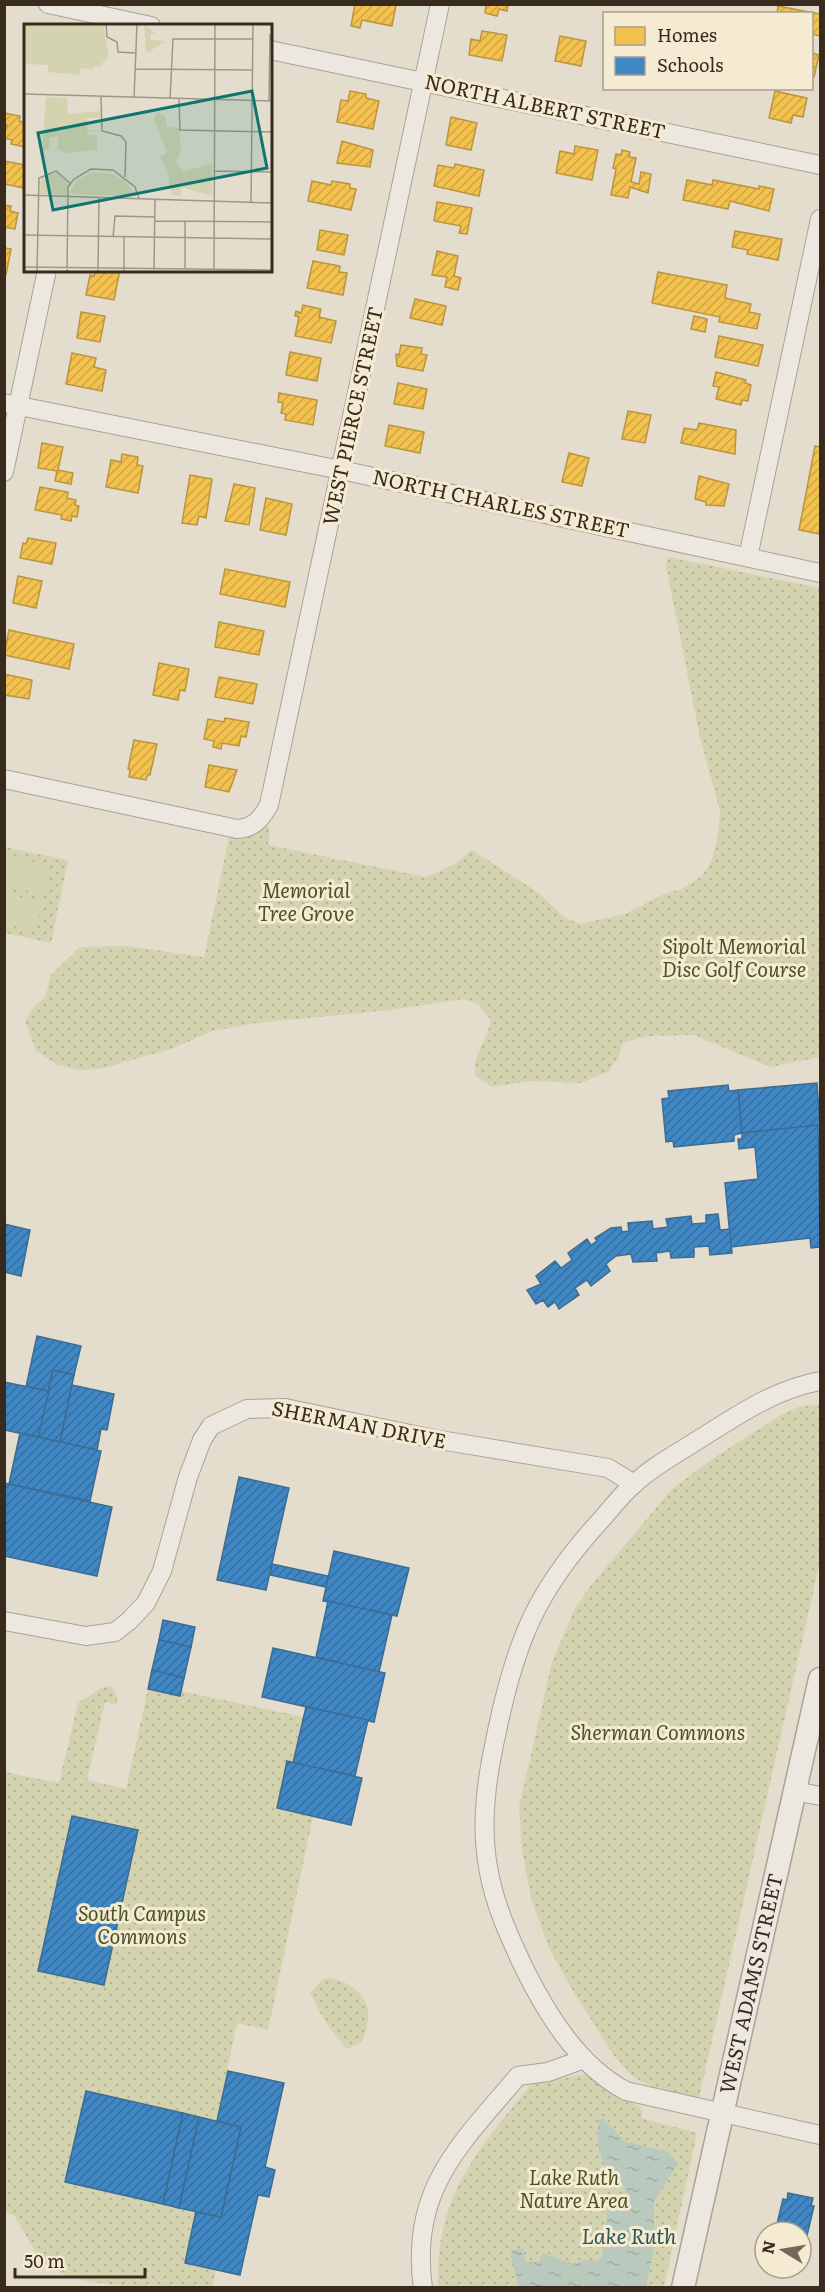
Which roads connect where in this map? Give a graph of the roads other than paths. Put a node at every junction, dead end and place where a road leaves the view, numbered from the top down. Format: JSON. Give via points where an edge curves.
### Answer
{"nodes":[{"id":1,"x":48,"y":4,"type":"edge"},
{"id":2,"x":440,"y":4,"type":"edge"},
{"id":3,"x":101,"y":15,"type":"edge"},
{"id":4,"x":142,"y":24,"type":"edge"},
{"id":5,"x":272,"y":50,"type":"edge"},
{"id":6,"x":423,"y":81,"type":"junction"},
{"id":7,"x":820,"y":165,"type":"edge"},
{"id":8,"x":820,"y":219,"type":"edge"},
{"id":9,"x":46,"y":272,"type":"edge"},
{"id":10,"x":12,"y":404,"type":"edge"},
{"id":11,"x":341,"y":470,"type":"junction"},
{"id":12,"x":4,"y":472,"type":"edge"},
{"id":13,"x":748,"y":557,"type":"junction"},
{"id":14,"x":820,"y":573,"type":"edge"},
{"id":15,"x":4,"y":779,"type":"edge"},
{"id":16,"x":820,"y":1381,"type":"edge"},
{"id":17,"x":634,"y":1484,"type":"junction"},
{"id":18,"x":4,"y":1621,"type":"edge"},
{"id":19,"x":820,"y":1678,"type":"edge"},
{"id":20,"x":795,"y":1791,"type":"junction"},
{"id":21,"x":820,"y":1796,"type":"edge"},
{"id":22,"x":584,"y":2059,"type":"junction"},
{"id":23,"x":720,"y":2115,"type":"junction"},
{"id":24,"x":820,"y":2136,"type":"edge"},
{"id":25,"x":423,"y":2288,"type":"edge"},
{"id":26,"x":682,"y":2288,"type":"edge"}],
"edges":[{"from":1,"to":3,"type":"street"},
{"from":2,"to":6,"type":"street","name":"WEST PIERCE STREET"},
{"from":3,"to":4,"type":"street"},
{"from":5,"to":6,"type":"street","name":"NORTH ALBERT STREET"},
{"from":6,"to":7,"type":"street","name":"NORTH ALBERT STREET"},
{"from":6,"to":11,"type":"street","name":"WEST PIERCE STREET"},
{"from":8,"to":13,"type":"street"},
{"from":9,"to":10,"type":"street"},
{"from":10,"to":11,"type":"street","name":"NORTH CHARLES STREET"},
{"from":10,"to":12,"type":"street"},
{"from":11,"to":13,"type":"street","name":"NORTH CHARLES STREET"},
{"from":11,"to":15,"type":"street","name":"WEST PIERCE STREET","via":[[269,805],[256,824],[237,829]]},
{"from":13,"to":14,"type":"street","name":"NORTH CHARLES STREET"},
{"from":16,"to":17,"type":"street","via":[[761,1400]]},
{"from":17,"to":18,"type":"street","name":"SHERMAN DRIVE","via":[[608,1468],[423,1437],[285,1408],[247,1409],[211,1426],[202,1440],[162,1571],[146,1603],[129,1621],[115,1632],[86,1636]]},
{"from":17,"to":22,"type":"street","via":[[574,1549],[540,1598],[512,1669],[487,1777],[487,1855],[495,1900],[550,2016]]},
{"from":19,"to":20,"type":"street","name":"WEST ADAMS STREET"},
{"from":20,"to":21,"type":"street"},
{"from":20,"to":23,"type":"street","name":"WEST ADAMS STREET"},
{"from":22,"to":23,"type":"street","via":[[626,2091]]},
{"from":22,"to":25,"type":"street","via":[[548,2072],[518,2076],[451,2156],[427,2209],[420,2250]]},
{"from":23,"to":24,"type":"street"},
{"from":23,"to":26,"type":"street","name":"WEST ADAMS STREET"}]}
